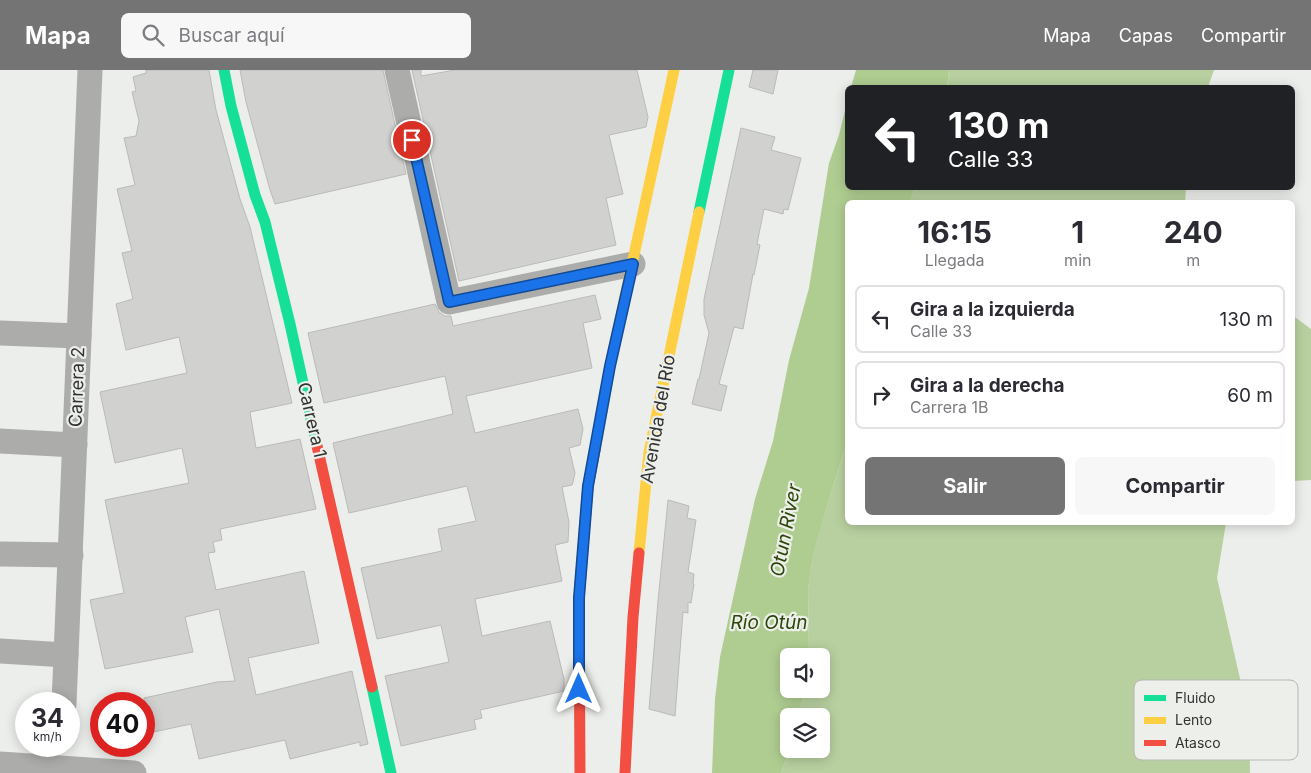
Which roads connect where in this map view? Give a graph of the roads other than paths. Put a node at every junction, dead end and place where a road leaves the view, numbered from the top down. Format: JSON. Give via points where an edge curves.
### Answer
{"nodes":[{"id":1,"x":90,"y":70,"type":"edge"},
{"id":2,"x":224,"y":70,"type":"edge"},
{"id":3,"x":397,"y":70,"type":"edge"},
{"id":4,"x":674,"y":70,"type":"edge"},
{"id":5,"x":729,"y":70,"type":"edge"},
{"id":6,"x":633,"y":264,"type":"junction"},
{"id":7,"x":0,"y":332,"type":"edge"},
{"id":8,"x":79,"y":336,"type":"junction"},
{"id":9,"x":0,"y":441,"type":"edge"},
{"id":10,"x":75,"y":445,"type":"junction"},
{"id":11,"x":0,"y":554,"type":"edge"},
{"id":12,"x":71,"y":555,"type":"junction"},
{"id":13,"x":0,"y":651,"type":"edge"},
{"id":14,"x":66,"y":655,"type":"junction"},
{"id":15,"x":64,"y":692,"type":"edge"},
{"id":16,"x":61,"y":762,"type":"edge"},
{"id":17,"x":0,"y":764,"type":"edge"},
{"id":18,"x":134,"y":773,"type":"edge"},
{"id":19,"x":391,"y":773,"type":"edge"},
{"id":20,"x":580,"y":773,"type":"edge"},
{"id":21,"x":625,"y":773,"type":"edge"}],
"edges":[{"from":1,"to":8,"type":"street","name":"Carrera 2"},
{"from":2,"to":19,"type":"street","name":"Carrera 1","via":[[290,324]]},
{"from":3,"to":6,"type":"street","via":[[449,302]]},
{"from":4,"to":6,"type":"street"},
{"from":5,"to":21,"type":"street","name":"Avenida del Río","via":[[649,452],[633,616]]},
{"from":6,"to":20,"type":"street","via":[[588,486],[579,598]]},
{"from":7,"to":8,"type":"street"},
{"from":8,"to":10,"type":"street","name":"Carrera 2"},
{"from":9,"to":10,"type":"street"},
{"from":10,"to":12,"type":"street","name":"Carrera 2"},
{"from":11,"to":12,"type":"street"},
{"from":12,"to":14,"type":"street","name":"Carrera 2"},
{"from":13,"to":14,"type":"street"},
{"from":14,"to":15,"type":"street","name":"Carrera 2"},
{"from":16,"to":17,"type":"street"},
{"from":16,"to":18,"type":"street"}]}
